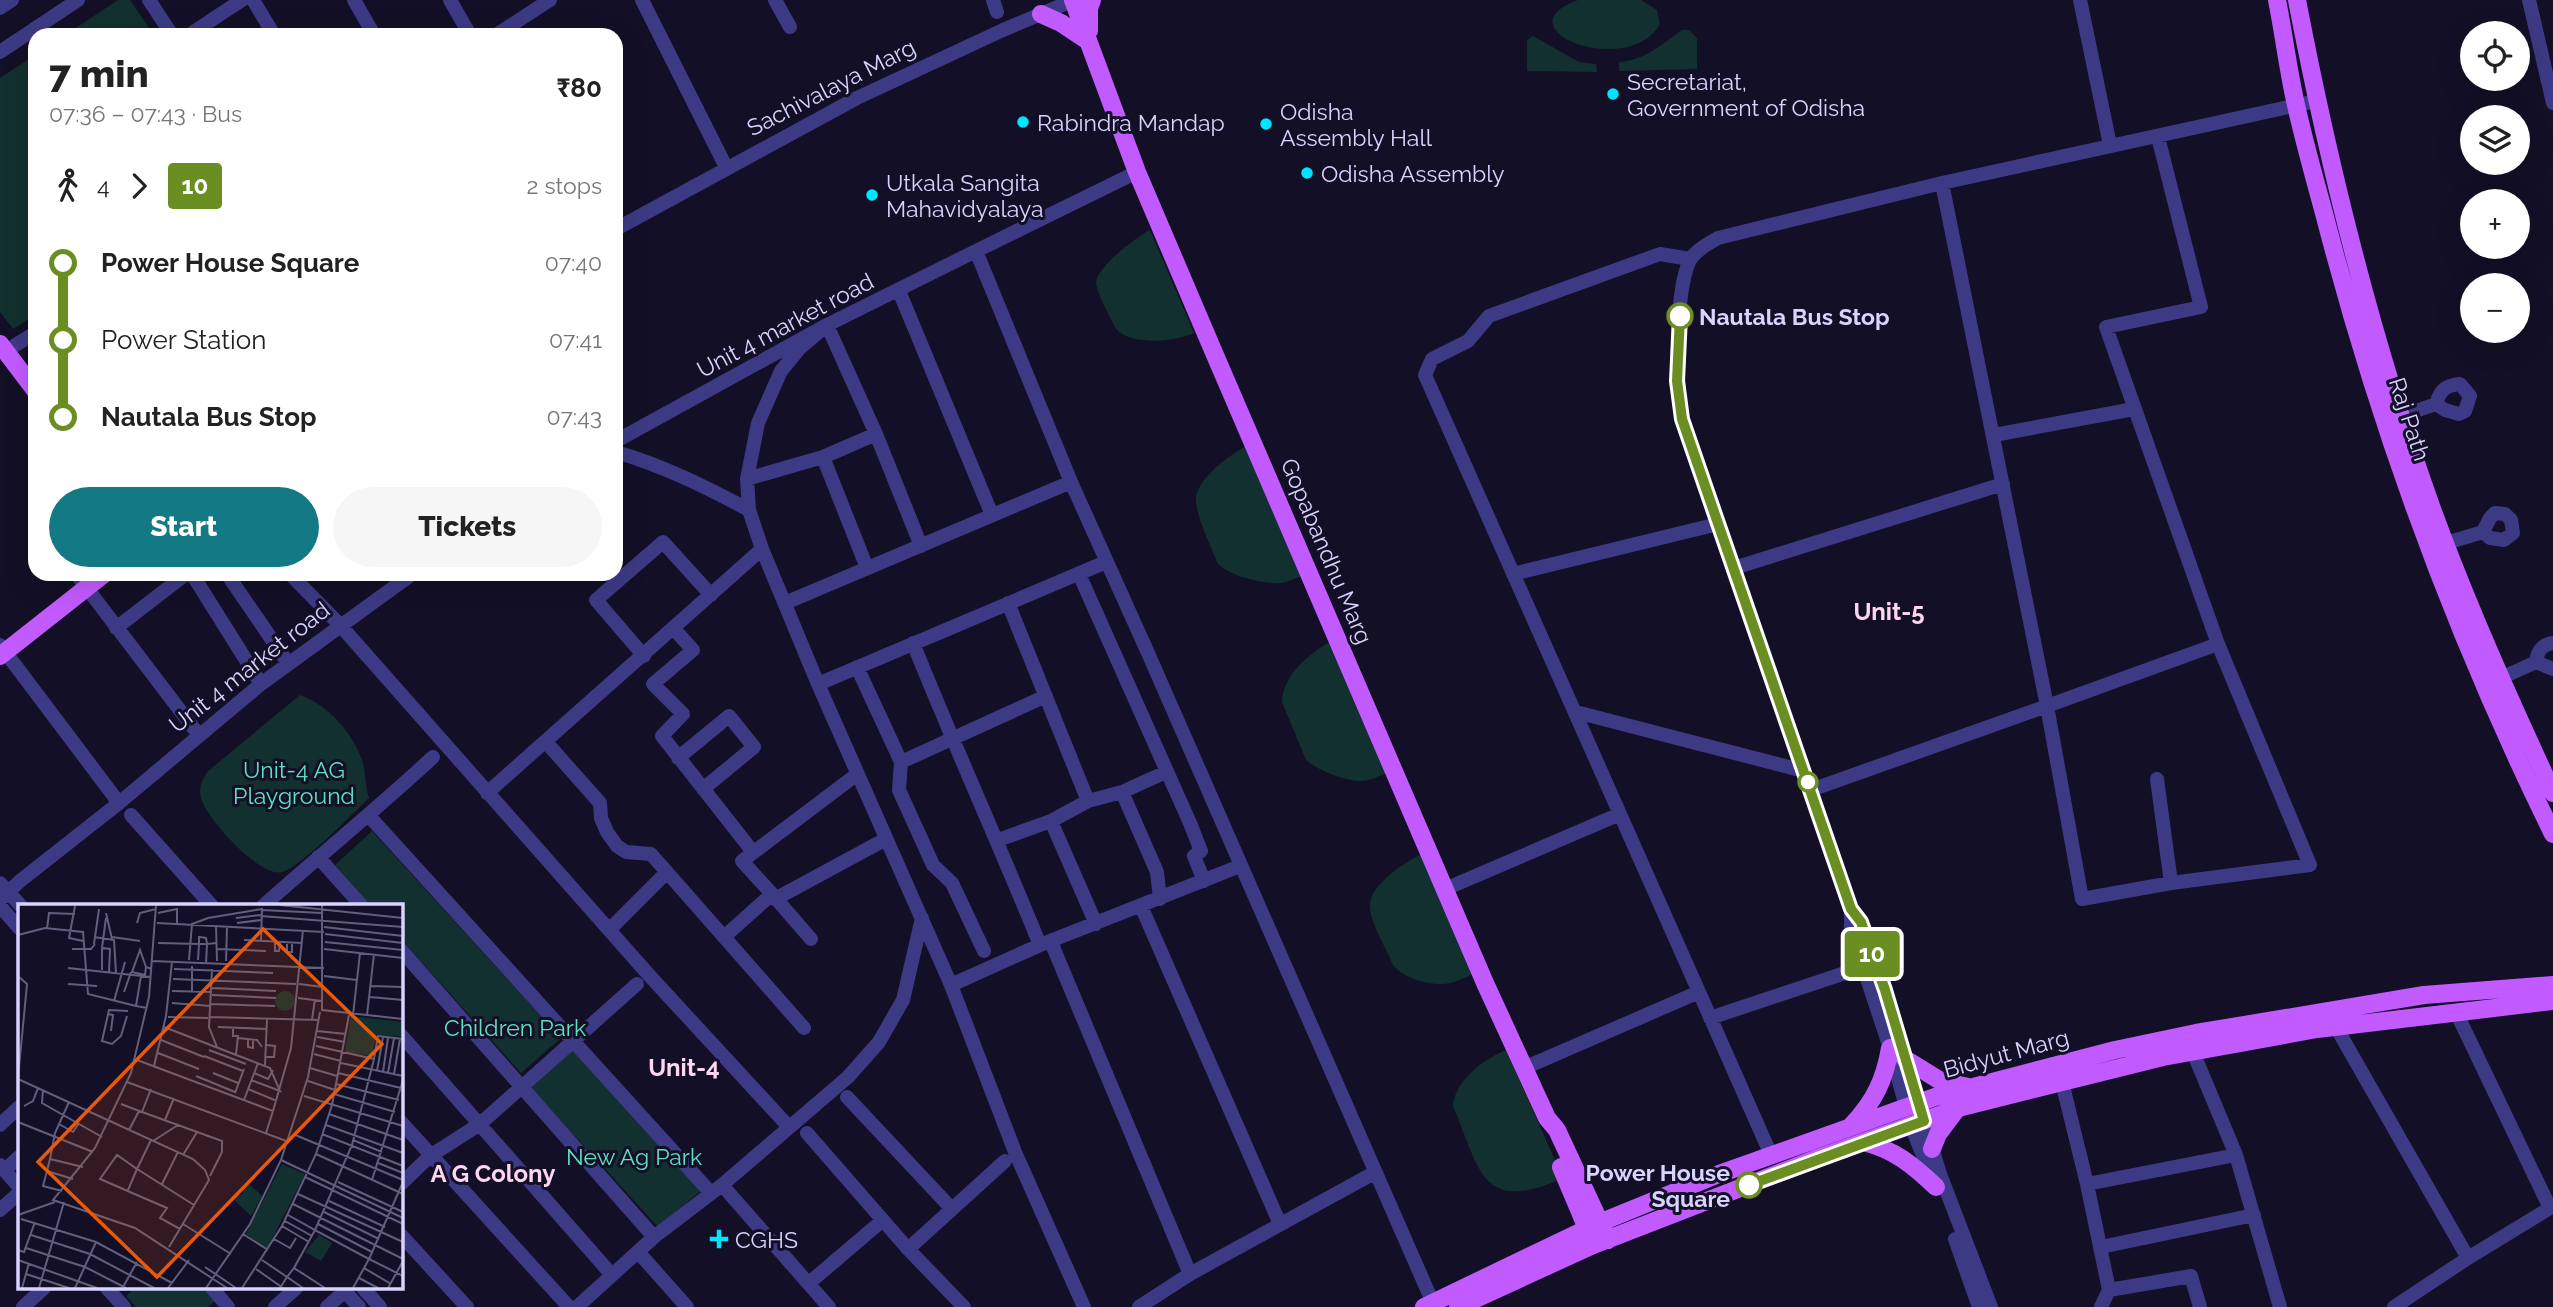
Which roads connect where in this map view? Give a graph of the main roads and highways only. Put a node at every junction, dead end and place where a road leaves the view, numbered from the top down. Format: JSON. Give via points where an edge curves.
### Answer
{"nodes":[{"id":1,"x":1073,"y":0,"type":"edge"},
{"id":2,"x":1092,"y":0,"type":"edge"},
{"id":3,"x":2277,"y":0,"type":"edge"},
{"id":4,"x":2297,"y":0,"type":"edge"},
{"id":5,"x":1047,"y":7,"type":"edge"},
{"id":6,"x":1088,"y":41,"type":"junction"},
{"id":7,"x":0,"y":328,"type":"edge"},
{"id":8,"x":7,"y":345,"type":"edge"},
{"id":9,"x":28,"y":366,"type":"edge"},
{"id":10,"x":28,"y":379,"type":"edge"},
{"id":11,"x":84,"y":581,"type":"edge"},
{"id":12,"x":1,"y":648,"type":"edge"},
{"id":13,"x":2553,"y":793,"type":"edge"},
{"id":14,"x":2553,"y":834,"type":"edge"},
{"id":15,"x":2553,"y":985,"type":"edge"},
{"id":16,"x":2553,"y":1001,"type":"edge"},
{"id":17,"x":1971,"y":1088,"type":"junction"},
{"id":18,"x":1956,"y":1110,"type":"junction"},
{"id":19,"x":1915,"y":1115,"type":"junction"},
{"id":20,"x":1850,"y":1127,"type":"junction"},
{"id":21,"x":1863,"y":1142,"type":"junction"},
{"id":22,"x":1932,"y":1149,"type":"road end"},
{"id":23,"x":1936,"y":1187,"type":"road end"},
{"id":24,"x":1597,"y":1234,"type":"junction"},
{"id":25,"x":1428,"y":1305,"type":"edge"},
{"id":26,"x":1458,"y":1307,"type":"edge"}],
"edges":[{"from":1,"to":6,"type":"main road","name":"Gopabandhu Marg"},
{"from":2,"to":6,"type":"main road"},
{"from":3,"to":14,"type":"main road","name":"Raj Path","via":[[2296,105],[2376,399],[2415,513],[2482,679]]},
{"from":4,"to":13,"type":"main road","name":"Raj Path","via":[[2353,257],[2401,416],[2446,543]]},
{"from":5,"to":6,"type":"main road"},
{"from":6,"to":24,"type":"main road","name":"Gopabandhu Marg","via":[[1138,172],[1445,889],[1547,1118],[1557,1130]]},
{"from":7,"to":8,"type":"main road"},
{"from":8,"to":9,"type":"main road"},
{"from":8,"to":10,"type":"main road"},
{"from":11,"to":12,"type":"main road"},
{"from":15,"to":17,"type":"main road","name":"Bidyut Marg","via":[[2424,995],[2208,1031]]},
{"from":16,"to":18,"type":"main road","name":"Bidyut Marg","via":[[2336,1027],[2193,1052]]},
{"from":17,"to":19,"type":"main road","name":"Bidyut Marg"},
{"from":17,"to":20,"type":"main road","via":[[1939,1080],[1898,1054],[1867,1110]]},
{"from":18,"to":19,"type":"main road","name":"Bidyut Marg"},
{"from":18,"to":22,"type":"main road"},
{"from":19,"to":20,"type":"main road","name":"Bidyut Marg"},
{"from":19,"to":21,"type":"main road","name":"Bidyut Marg"},
{"from":20,"to":24,"type":"main road","name":"Bidyut Marg","via":[[1719,1174]]},
{"from":21,"to":23,"type":"main road","via":[[1894,1153]]},
{"from":21,"to":24,"type":"main road","name":"Bidyut Marg"},
{"from":24,"to":25,"type":"main road","name":"Bidyut Marg"},
{"from":24,"to":26,"type":"main road","name":"Bidyut Marg"}]}
